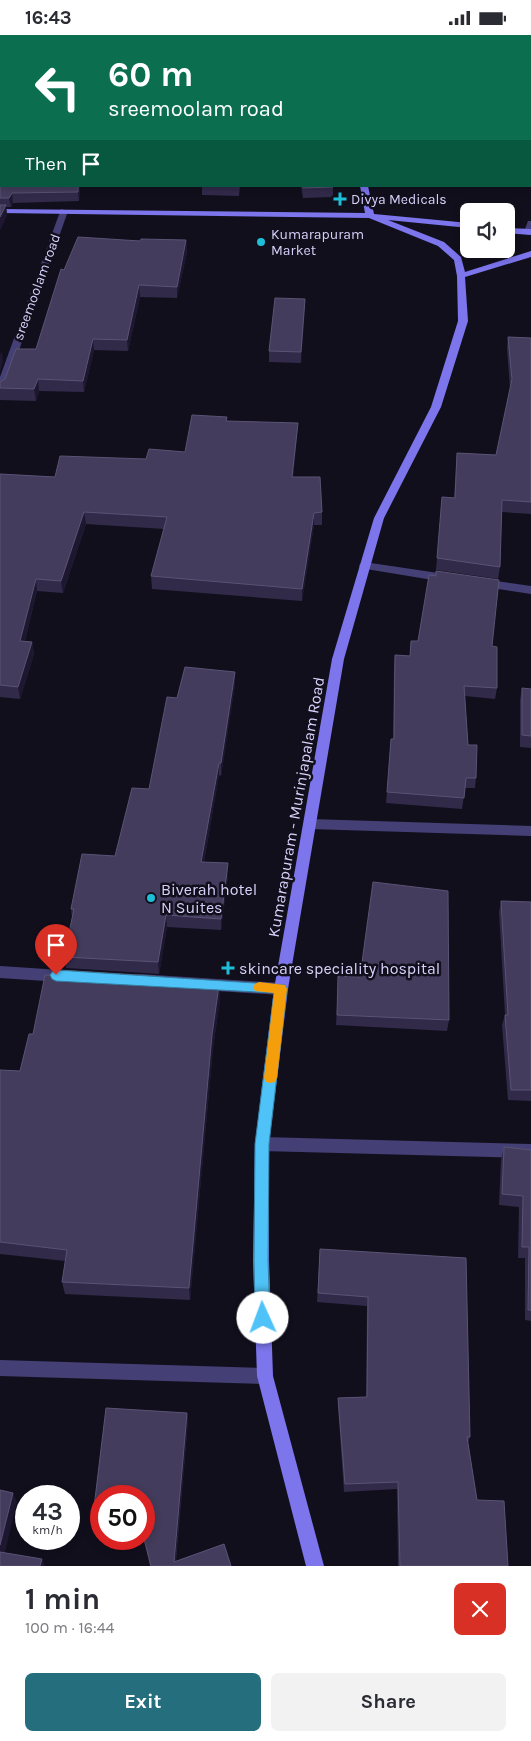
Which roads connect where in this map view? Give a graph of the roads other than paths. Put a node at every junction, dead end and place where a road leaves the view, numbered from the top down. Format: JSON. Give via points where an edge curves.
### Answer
{"nodes":[{"id":1,"x":364,"y":187,"type":"edge"},
{"id":2,"x":0,"y":211,"type":"edge"},
{"id":3,"x":64,"y":211,"type":"junction"},
{"id":4,"x":370,"y":216,"type":"junction"},
{"id":5,"x":460,"y":225,"type":"edge"},
{"id":6,"x":530,"y":229,"type":"edge"},
{"id":7,"x":515,"y":230,"type":"edge"},
{"id":8,"x":531,"y":254,"type":"edge"},
{"id":9,"x":461,"y":276,"type":"junction"},
{"id":10,"x":0,"y":390,"type":"edge"},
{"id":11,"x":364,"y":566,"type":"junction"},
{"id":12,"x":452,"y":579,"type":"edge"},
{"id":13,"x":472,"y":581,"type":"edge"},
{"id":14,"x":531,"y":590,"type":"edge"},
{"id":15,"x":310,"y":824,"type":"junction"},
{"id":16,"x":531,"y":831,"type":"edge"},
{"id":17,"x":0,"y":972,"type":"edge"},
{"id":18,"x":87,"y":977,"type":"edge"},
{"id":19,"x":126,"y":979,"type":"edge"},
{"id":20,"x":281,"y":989,"type":"junction"},
{"id":21,"x":262,"y":1144,"type":"junction"},
{"id":22,"x":531,"y":1151,"type":"edge"},
{"id":23,"x":0,"y":1368,"type":"edge"},
{"id":24,"x":265,"y":1376,"type":"junction"},
{"id":25,"x":315,"y":1566,"type":"edge"}],
"edges":[{"from":1,"to":4,"type":"main road"},
{"from":2,"to":3,"type":"main road"},
{"from":3,"to":4,"type":"main road"},
{"from":3,"to":10,"type":"street","name":"sreemoolam road"},
{"from":4,"to":5,"type":"main road"},
{"from":4,"to":9,"type":"main road","name":"Kumarapuram - Murinjapalam Road","via":[[441,244],[458,259]]},
{"from":6,"to":7,"type":"main road"},
{"from":8,"to":9,"type":"main road"},
{"from":9,"to":11,"type":"main road","name":"Kumarapuram - Murinjapalam Road","via":[[463,321],[436,407],[379,518]]},
{"from":11,"to":12,"type":"street"},
{"from":11,"to":15,"type":"main road","name":"Kumarapuram - Murinjapalam Road","via":[[338,659]]},
{"from":13,"to":14,"type":"street"},
{"from":15,"to":16,"type":"street"},
{"from":15,"to":20,"type":"main road","name":"Kumarapuram - Murinjapalam Road"},
{"from":17,"to":18,"type":"street"},
{"from":19,"to":20,"type":"street"},
{"from":20,"to":21,"type":"main road","name":"Kumarapuram - Murinjapalam Road"},
{"from":21,"to":22,"type":"street"},
{"from":21,"to":24,"type":"main road","name":"Kumarapuram - Murinjapalam Road"},
{"from":23,"to":24,"type":"street"},
{"from":24,"to":25,"type":"main road","name":"Kumarapuram - Murinjapalam Road"}]}
